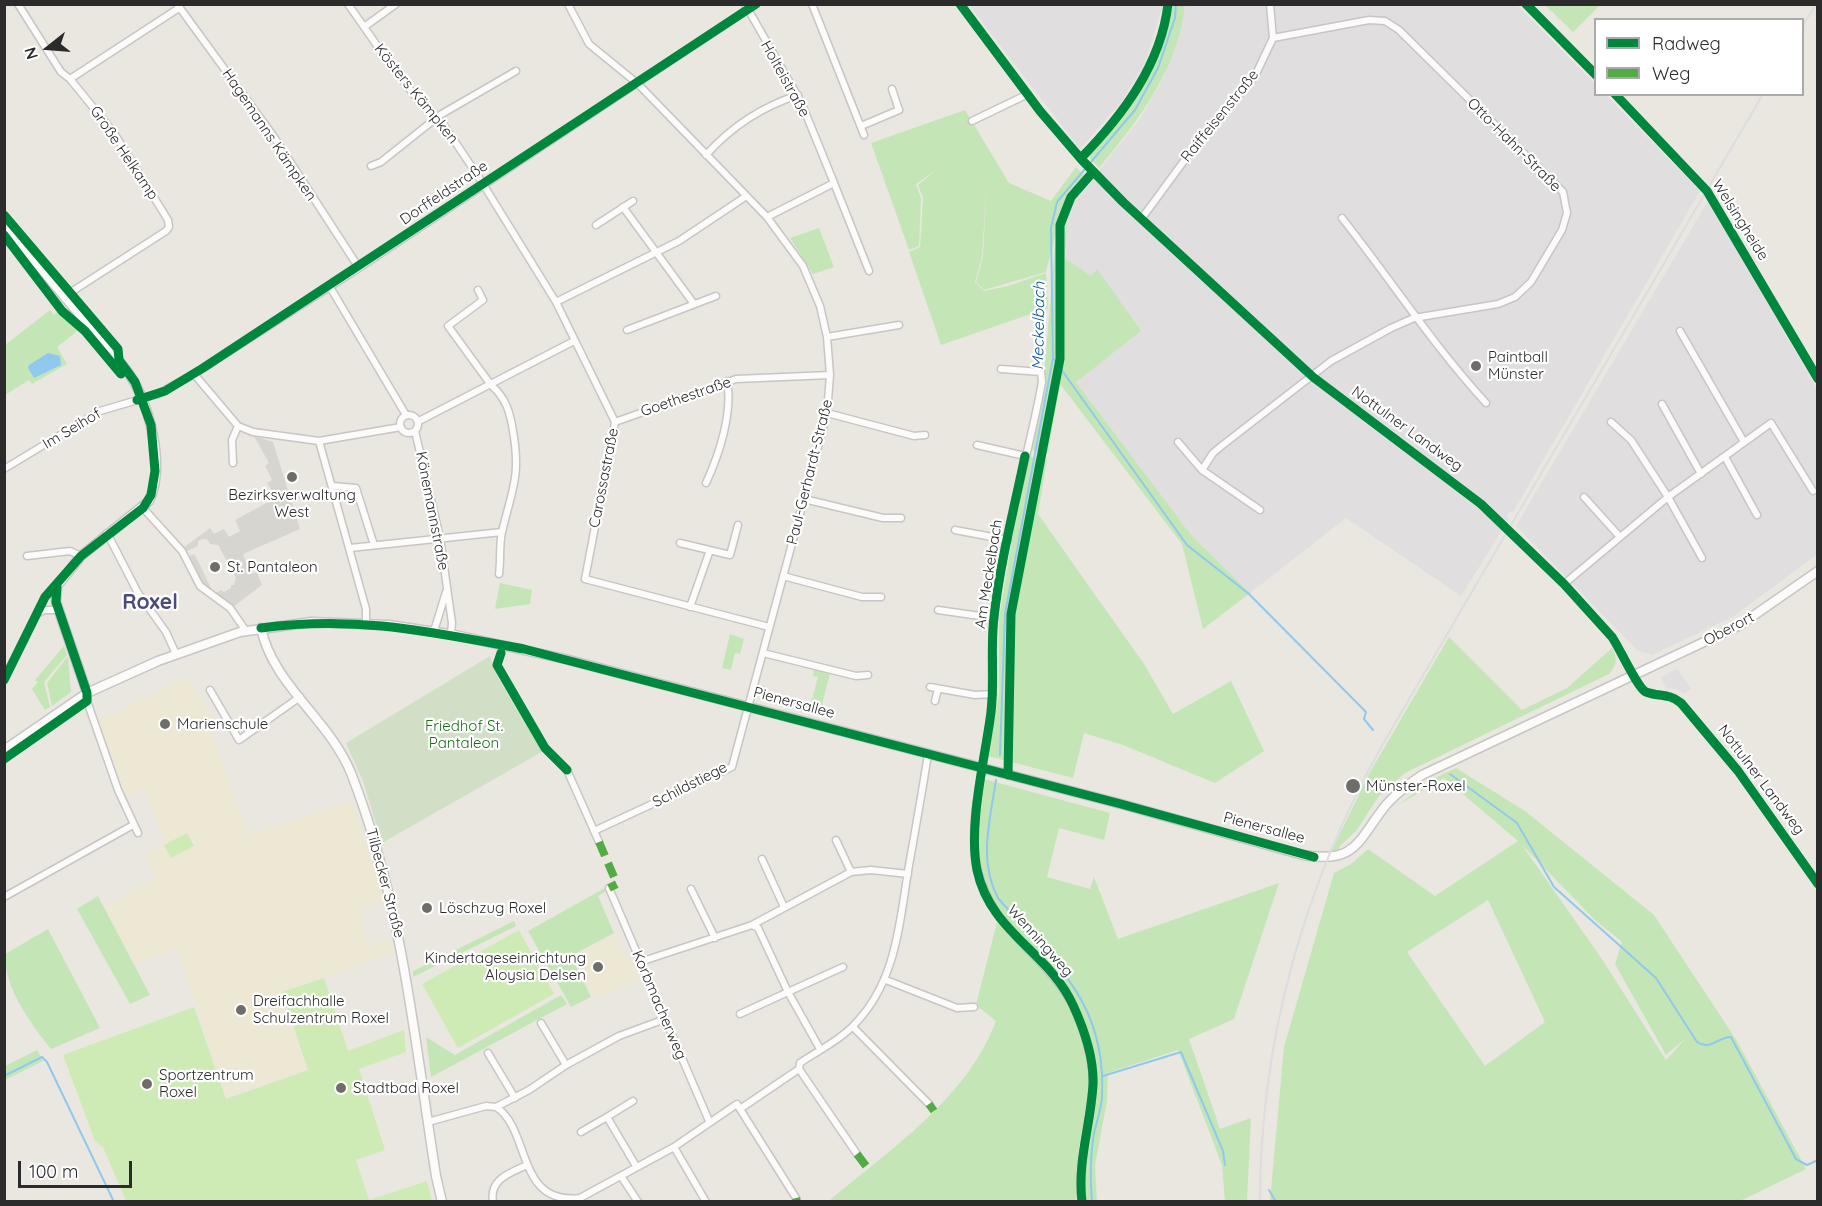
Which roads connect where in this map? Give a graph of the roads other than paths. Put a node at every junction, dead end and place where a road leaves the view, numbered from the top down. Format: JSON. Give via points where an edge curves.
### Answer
{"nodes":[{"id":1,"x":18,"y":4,"type":"edge"},
{"id":2,"x":348,"y":4,"type":"edge"},
{"id":3,"x":396,"y":4,"type":"edge"},
{"id":4,"x":568,"y":4,"type":"edge"},
{"id":5,"x":756,"y":4,"type":"edge"},
{"id":6,"x":813,"y":4,"type":"edge"},
{"id":7,"x":960,"y":4,"type":"edge"},
{"id":8,"x":1270,"y":4,"type":"edge"},
{"id":9,"x":1526,"y":4,"type":"edge"},
{"id":10,"x":178,"y":6,"type":"edge"},
{"id":11,"x":747,"y":7,"type":"edge"},
{"id":12,"x":364,"y":27,"type":"junction"},
{"id":13,"x":1273,"y":38,"type":"junction"},
{"id":14,"x":516,"y":71,"type":"dead end"},
{"id":15,"x":1594,"y":73,"type":"edge"},
{"id":16,"x":70,"y":79,"type":"junction"},
{"id":17,"x":638,"y":84,"type":"junction"},
{"id":18,"x":892,"y":89,"type":"dead end"},
{"id":19,"x":1028,"y":94,"type":"junction"},
{"id":20,"x":798,"y":95,"type":"junction"},
{"id":21,"x":1617,"y":96,"type":"edge"},
{"id":22,"x":437,"y":120,"type":"junction"},
{"id":23,"x":972,"y":121,"type":"dead end"},
{"id":24,"x":861,"y":126,"type":"junction"},
{"id":25,"x":864,"y":135,"type":"dead end"},
{"id":26,"x":706,"y":155,"type":"junction"},
{"id":27,"x":371,"y":166,"type":"dead end"},
{"id":28,"x":834,"y":183,"type":"junction"},
{"id":29,"x":483,"y":185,"type":"junction"},
{"id":30,"x":745,"y":197,"type":"junction"},
{"id":31,"x":633,"y":201,"type":"dead end"},
{"id":32,"x":623,"y":207,"type":"junction"},
{"id":33,"x":767,"y":217,"type":"junction"},
{"id":34,"x":1142,"y":218,"type":"junction"},
{"id":35,"x":1342,"y":218,"type":"dead end"},
{"id":36,"x":4,"y":225,"type":"edge"},
{"id":37,"x":596,"y":225,"type":"dead end"},
{"id":38,"x":658,"y":252,"type":"junction"},
{"id":39,"x":359,"y":268,"type":"junction"},
{"id":40,"x":869,"y":271,"type":"dead end"},
{"id":41,"x":330,"y":287,"type":"junction"},
{"id":42,"x":478,"y":290,"type":"dead end"},
{"id":43,"x":64,"y":296,"type":"junction"},
{"id":44,"x":716,"y":296,"type":"dead end"},
{"id":45,"x":556,"y":302,"type":"junction"},
{"id":46,"x":694,"y":304,"type":"junction"},
{"id":47,"x":1414,"y":318,"type":"junction"},
{"id":48,"x":899,"y":325,"type":"dead end"},
{"id":49,"x":627,"y":330,"type":"dead end"},
{"id":50,"x":1680,"y":331,"type":"dead end"},
{"id":51,"x":827,"y":337,"type":"junction"},
{"id":52,"x":574,"y":341,"type":"junction"},
{"id":53,"x":1001,"y":369,"type":"dead end"},
{"id":54,"x":194,"y":374,"type":"junction"},
{"id":55,"x":830,"y":375,"type":"junction"},
{"id":56,"x":1313,"y":377,"type":"junction"},
{"id":57,"x":1818,"y":379,"type":"edge"},
{"id":58,"x":727,"y":381,"type":"junction"},
{"id":59,"x":491,"y":386,"type":"junction"},
{"id":60,"x":143,"y":399,"type":"junction"},
{"id":61,"x":1486,"y":403,"type":"dead end"},
{"id":62,"x":1662,"y":404,"type":"dead end"},
{"id":63,"x":827,"y":413,"type":"junction"},
{"id":64,"x":406,"y":415,"type":"junction"},
{"id":65,"x":419,"y":421,"type":"junction"},
{"id":66,"x":615,"y":422,"type":"junction"},
{"id":67,"x":1611,"y":422,"type":"dead end"},
{"id":68,"x":238,"y":426,"type":"junction"},
{"id":69,"x":401,"y":427,"type":"junction"},
{"id":70,"x":415,"y":431,"type":"junction"},
{"id":71,"x":925,"y":435,"type":"dead end"},
{"id":72,"x":320,"y":441,"type":"junction"},
{"id":73,"x":1178,"y":442,"type":"dead end"},
{"id":74,"x":1744,"y":442,"type":"junction"},
{"id":75,"x":977,"y":445,"type":"dead end"},
{"id":76,"x":1025,"y":456,"type":"junction"},
{"id":77,"x":1725,"y":456,"type":"junction"},
{"id":78,"x":233,"y":463,"type":"dead end"},
{"id":79,"x":4,"y":469,"type":"edge"},
{"id":80,"x":1202,"y":470,"type":"junction"},
{"id":81,"x":1701,"y":474,"type":"junction"},
{"id":82,"x":706,"y":483,"type":"dead end"},
{"id":83,"x":333,"y":486,"type":"junction"},
{"id":84,"x":1813,"y":491,"type":"dead end"},
{"id":85,"x":1584,"y":496,"type":"dead end"},
{"id":86,"x":1668,"y":497,"type":"junction"},
{"id":87,"x":804,"y":499,"type":"junction"},
{"id":88,"x":143,"y":508,"type":"junction"},
{"id":89,"x":1260,"y":510,"type":"dead end"},
{"id":90,"x":1757,"y":515,"type":"dead end"},
{"id":91,"x":901,"y":518,"type":"dead end"},
{"id":92,"x":738,"y":525,"type":"dead end"},
{"id":93,"x":955,"y":530,"type":"dead end"},
{"id":94,"x":502,"y":532,"type":"junction"},
{"id":95,"x":107,"y":533,"type":"junction"},
{"id":96,"x":1620,"y":537,"type":"junction"},
{"id":97,"x":440,"y":538,"type":"junction"},
{"id":98,"x":1008,"y":540,"type":"junction"},
{"id":99,"x":680,"y":543,"type":"dead end"},
{"id":100,"x":374,"y":545,"type":"junction"},
{"id":101,"x":350,"y":548,"type":"junction"},
{"id":102,"x":710,"y":550,"type":"junction"},
{"id":103,"x":27,"y":556,"type":"dead end"},
{"id":104,"x":81,"y":556,"type":"junction"},
{"id":105,"x":1702,"y":558,"type":"dead end"},
{"id":106,"x":1818,"y":571,"type":"edge"},
{"id":107,"x":499,"y":574,"type":"dead end"},
{"id":108,"x":783,"y":576,"type":"junction"},
{"id":109,"x":1564,"y":584,"type":"junction"},
{"id":110,"x":57,"y":586,"type":"junction"},
{"id":111,"x":446,"y":591,"type":"junction"},
{"id":112,"x":881,"y":597,"type":"dead end"},
{"id":113,"x":690,"y":607,"type":"junction"},
{"id":114,"x":58,"y":610,"type":"junction"},
{"id":115,"x":938,"y":610,"type":"dead end"},
{"id":116,"x":37,"y":615,"type":"junction"},
{"id":117,"x":994,"y":618,"type":"junction"},
{"id":118,"x":366,"y":623,"type":"junction"},
{"id":119,"x":769,"y":627,"type":"junction"},
{"id":120,"x":261,"y":628,"type":"junction"},
{"id":121,"x":246,"y":631,"type":"junction"},
{"id":122,"x":435,"y":631,"type":"junction"},
{"id":123,"x":451,"y":634,"type":"junction"},
{"id":124,"x":763,"y":653,"type":"junction"},
{"id":125,"x":176,"y":654,"type":"junction"},
{"id":126,"x":868,"y":675,"type":"dead end"},
{"id":127,"x":1633,"y":676,"type":"junction"},
{"id":128,"x":4,"y":680,"type":"edge"},
{"id":129,"x":210,"y":690,"type":"dead end"},
{"id":130,"x":87,"y":693,"type":"junction"},
{"id":131,"x":993,"y":694,"type":"junction"},
{"id":132,"x":300,"y":697,"type":"junction"},
{"id":133,"x":935,"y":700,"type":"dead end"},
{"id":134,"x":749,"y":707,"type":"junction"},
{"id":135,"x":4,"y":750,"type":"edge"},
{"id":136,"x":928,"y":754,"type":"junction"},
{"id":137,"x":982,"y":769,"type":"junction"},
{"id":138,"x":567,"y":770,"type":"dead end"},
{"id":139,"x":133,"y":825,"type":"junction"},
{"id":140,"x":594,"y":831,"type":"junction"},
{"id":141,"x":138,"y":833,"type":"dead end"},
{"id":142,"x":836,"y":840,"type":"dead end"},
{"id":143,"x":599,"y":842,"type":"dead end"},
{"id":144,"x":762,"y":859,"type":"dead end"},
{"id":145,"x":851,"y":872,"type":"junction"},
{"id":146,"x":908,"y":874,"type":"junction"},
{"id":147,"x":1818,"y":884,"type":"edge"},
{"id":148,"x":609,"y":888,"type":"dead end"},
{"id":149,"x":691,"y":889,"type":"dead end"},
{"id":150,"x":4,"y":897,"type":"edge"},
{"id":151,"x":784,"y":908,"type":"junction"},
{"id":152,"x":752,"y":925,"type":"junction"},
{"id":153,"x":715,"y":938,"type":"junction"},
{"id":154,"x":640,"y":962,"type":"junction"},
{"id":155,"x":843,"y":967,"type":"dead end"},
{"id":156,"x":886,"y":980,"type":"junction"},
{"id":157,"x":788,"y":992,"type":"junction"},
{"id":158,"x":974,"y":1007,"type":"dead end"},
{"id":159,"x":740,"y":1014,"type":"dead end"},
{"id":160,"x":665,"y":1019,"type":"junction"},
{"id":161,"x":541,"y":1023,"type":"dead end"},
{"id":162,"x":853,"y":1027,"type":"junction"},
{"id":163,"x":820,"y":1049,"type":"junction"},
{"id":164,"x":488,"y":1053,"type":"dead end"},
{"id":165,"x":566,"y":1065,"type":"junction"},
{"id":166,"x":799,"y":1069,"type":"junction"},
{"id":167,"x":515,"y":1098,"type":"junction"},
{"id":168,"x":633,"y":1101,"type":"dead end"},
{"id":169,"x":929,"y":1104,"type":"dead end"},
{"id":170,"x":496,"y":1107,"type":"junction"},
{"id":171,"x":740,"y":1109,"type":"junction"},
{"id":172,"x":607,"y":1116,"type":"junction"},
{"id":173,"x":709,"y":1121,"type":"junction"},
{"id":174,"x":428,"y":1122,"type":"junction"},
{"id":175,"x":581,"y":1132,"type":"dead end"},
{"id":176,"x":674,"y":1146,"type":"junction"},
{"id":177,"x":857,"y":1154,"type":"dead end"},
{"id":178,"x":527,"y":1165,"type":"junction"},
{"id":179,"x":636,"y":1166,"type":"junction"},
{"id":180,"x":621,"y":1176,"type":"junction"},
{"id":181,"x":796,"y":1198,"type":"dead end"},
{"id":182,"x":442,"y":1202,"type":"edge"},
{"id":183,"x":493,"y":1202,"type":"edge"},
{"id":184,"x":638,"y":1202,"type":"edge"},
{"id":185,"x":706,"y":1202,"type":"edge"},
{"id":186,"x":1082,"y":1202,"type":"edge"}],
"edges":[{"from":1,"to":16,"type":"street","name":"Große Helkamp","via":[[61,72]]},
{"from":2,"to":12,"type":"street","name":"Kösters Kämpken"},
{"from":3,"to":12,"type":"street"},
{"from":4,"to":17,"type":"street","name":"Paul-Gerhardt-Straße","via":[[590,44]]},
{"from":5,"to":11,"type":"street","name":"Dorffeldstraße"},
{"from":6,"to":24,"type":"street"},
{"from":7,"to":19,"type":"street","name":"Nottulner Landweg"},
{"from":8,"to":13,"type":"street"},
{"from":9,"to":15,"type":"street"},
{"from":10,"to":16,"type":"street"},
{"from":10,"to":39,"type":"street","name":"Hagemanns Kämpken","via":[[267,128]]},
{"from":11,"to":17,"type":"street","name":"Dorffeldstraße"},
{"from":11,"to":20,"type":"street","name":"Holteistraße"},
{"from":12,"to":22,"type":"street","name":"Kösters Kämpken"},
{"from":13,"to":34,"type":"street","name":"Raiffeisenstraße","via":[[1255,76],[1195,146]]},
{"from":13,"to":47,"type":"street","name":"Otto-Hahn-Straße","via":[[1369,20],[1385,21],[1399,30],[1563,192],[1567,213],[1562,230],[1532,282],[1515,297],[1498,304]]},
{"from":14,"to":22,"type":"street"},
{"from":16,"to":43,"type":"street","name":"Große Helkamp","via":[[100,114],[141,174],[169,226]]},
{"from":17,"to":26,"type":"street","name":"Paul-Gerhardt-Straße"},
{"from":17,"to":29,"type":"street","name":"Dorffeldstraße"},
{"from":18,"to":24,"type":"street","via":[[899,110]]},
{"from":19,"to":23,"type":"street"},
{"from":19,"to":34,"type":"street","name":"Nottulner Landweg","via":[[1091,170]]},
{"from":20,"to":26,"type":"street","via":[[753,115]]},
{"from":20,"to":28,"type":"street","name":"Holteistraße"},
{"from":21,"to":57,"type":"street","name":"Welsingheide","via":[[1707,191]]},
{"from":22,"to":27,"type":"street"},
{"from":22,"to":29,"type":"street","name":"Kösters Kämpken","via":[[460,147]]},
{"from":24,"to":25,"type":"street"},
{"from":26,"to":30,"type":"street","name":"Paul-Gerhardt-Straße"},
{"from":28,"to":33,"type":"street"},
{"from":28,"to":40,"type":"street","name":"Holteistraße"},
{"from":29,"to":39,"type":"street","name":"Dorffeldstraße"},
{"from":29,"to":45,"type":"street","name":"Carossastraße"},
{"from":30,"to":33,"type":"street","name":"Paul-Gerhardt-Straße"},
{"from":30,"to":38,"type":"street"},
{"from":31,"to":32,"type":"street"},
{"from":32,"to":37,"type":"street"},
{"from":32,"to":38,"type":"street"},
{"from":33,"to":51,"type":"street","name":"Paul-Gerhardt-Straße","via":[[803,266],[820,306]]},
{"from":34,"to":56,"type":"street","name":"Nottulner Landweg"},
{"from":35,"to":47,"type":"street"},
{"from":36,"to":43,"type":"main road"},
{"from":38,"to":45,"type":"street"},
{"from":38,"to":46,"type":"street"},
{"from":39,"to":41,"type":"street","name":"Dorffeldstraße"},
{"from":41,"to":54,"type":"street","name":"Dorffeldstraße"},
{"from":41,"to":64,"type":"street"},
{"from":42,"to":59,"type":"street","via":[[483,300],[448,326]]},
{"from":43,"to":60,"type":"main road","via":[[119,360]]},
{"from":44,"to":46,"type":"street"},
{"from":45,"to":52,"type":"street","name":"Carossastraße"},
{"from":46,"to":49,"type":"street"},
{"from":47,"to":56,"type":"street","name":"Otto-Hahn-Straße","via":[[1352,348]]},
{"from":47,"to":61,"type":"street"},
{"from":48,"to":51,"type":"street"},
{"from":50,"to":74,"type":"street"},
{"from":51,"to":55,"type":"street","name":"Paul-Gerhardt-Straße"},
{"from":52,"to":59,"type":"street"},
{"from":52,"to":66,"type":"street","name":"Carossastraße"},
{"from":53,"to":76,"type":"street","name":"Am Meckelbach","via":[[1041,372],[1031,441]]},
{"from":54,"to":60,"type":"street","name":"Dorffeldstraße"},
{"from":54,"to":68,"type":"street"},
{"from":55,"to":58,"type":"street","name":"Goethestraße"},
{"from":55,"to":63,"type":"street","name":"Paul-Gerhardt-Straße"},
{"from":56,"to":80,"type":"street","name":"Otto-Hahn-Straße","via":[[1213,453]]},
{"from":56,"to":109,"type":"street","name":"Nottulner Landweg","via":[[1481,504]]},
{"from":58,"to":66,"type":"street","name":"Goethestraße"},
{"from":58,"to":82,"type":"street","via":[[724,424]]},
{"from":59,"to":65,"type":"street"},
{"from":59,"to":94,"type":"street","via":[[509,410],[518,461]]},
{"from":60,"to":79,"type":"street","name":"Im Seihof","via":[[100,411]]},
{"from":60,"to":88,"type":"main road","via":[[151,425],[155,471],[154,487]]},
{"from":62,"to":81,"type":"street"},
{"from":63,"to":71,"type":"street","via":[[914,436]]},
{"from":63,"to":87,"type":"street","name":"Paul-Gerhardt-Straße"},
{"from":64,"to":65,"type":"street"},
{"from":64,"to":69,"type":"street","via":[[401,419]]},
{"from":65,"to":70,"type":"street"},
{"from":66,"to":113,"type":"street","name":"Carossastraße","via":[[585,579]]},
{"from":67,"to":86,"type":"street","via":[[1631,440]]},
{"from":68,"to":72,"type":"street","via":[[273,437]]},
{"from":68,"to":78,"type":"street","via":[[232,440]]},
{"from":69,"to":70,"type":"street","via":[[406,433]]},
{"from":69,"to":72,"type":"street"},
{"from":70,"to":97,"type":"street","name":"Könemannstraße"},
{"from":72,"to":83,"type":"street"},
{"from":73,"to":80,"type":"street"},
{"from":74,"to":77,"type":"street"},
{"from":74,"to":84,"type":"street","via":[[1771,423]]},
{"from":75,"to":76,"type":"street"},
{"from":76,"to":98,"type":"street","name":"Am Meckelbach"},
{"from":77,"to":81,"type":"street"},
{"from":77,"to":90,"type":"street"},
{"from":80,"to":89,"type":"street"},
{"from":81,"to":86,"type":"street"},
{"from":83,"to":100,"type":"street","via":[[356,488]]},
{"from":83,"to":101,"type":"street"},
{"from":85,"to":96,"type":"street"},
{"from":86,"to":96,"type":"street"},
{"from":86,"to":105,"type":"street"},
{"from":87,"to":91,"type":"street","via":[[883,518]]},
{"from":87,"to":108,"type":"street","name":"Paul-Gerhardt-Straße"},
{"from":88,"to":95,"type":"main road"},
{"from":88,"to":121,"type":"street","via":[[182,550],[200,586],[230,608]]},
{"from":92,"to":102,"type":"street","via":[[730,555]]},
{"from":93,"to":98,"type":"street","name":"Am Meckelbach"},
{"from":94,"to":97,"type":"street"},
{"from":94,"to":107,"type":"street"},
{"from":95,"to":104,"type":"main road"},
{"from":95,"to":125,"type":"street"},
{"from":96,"to":109,"type":"street"},
{"from":97,"to":100,"type":"street"},
{"from":97,"to":111,"type":"street","name":"Könemannstraße"},
{"from":98,"to":117,"type":"street","name":"Am Meckelbach"},
{"from":99,"to":102,"type":"street"},
{"from":100,"to":101,"type":"street"},
{"from":101,"to":118,"type":"street"},
{"from":102,"to":113,"type":"street"},
{"from":103,"to":104,"type":"street","via":[[70,551]]},
{"from":104,"to":110,"type":"main road"},
{"from":106,"to":127,"type":"main road","name":"Oberort","via":[[1740,625]]},
{"from":108,"to":112,"type":"street","via":[[862,597]]},
{"from":108,"to":119,"type":"street","name":"Paul-Gerhardt-Straße"},
{"from":109,"to":127,"type":"street","name":"Nottulner Landweg","via":[[1612,637]]},
{"from":110,"to":114,"type":"main road"},
{"from":110,"to":116,"type":"street","via":[[45,597]]},
{"from":111,"to":122,"type":"street","name":"Könemannstraße"},
{"from":111,"to":123,"type":"street","name":"Könemannstraße"},
{"from":113,"to":119,"type":"street","name":"Carossastraße"},
{"from":114,"to":116,"type":"street","via":[[44,610]]},
{"from":114,"to":130,"type":"main road"},
{"from":115,"to":117,"type":"street","name":"Am Meckelbach"},
{"from":116,"to":128,"type":"street"},
{"from":117,"to":131,"type":"street","name":"Am Meckelbach"},
{"from":118,"to":120,"type":"main road","name":"Pienersallee","via":[[311,622]]},
{"from":118,"to":122,"type":"main road","name":"Pienersallee"},
{"from":119,"to":124,"type":"street","name":"Paul-Gerhardt-Straße"},
{"from":120,"to":121,"type":"main road","name":"Pienersallee"},
{"from":120,"to":132,"type":"main road","name":"Tilbecker Straße","via":[[267,650]]},
{"from":121,"to":125,"type":"main road","name":"Pienersallee"},
{"from":122,"to":123,"type":"main road","name":"Pienersallee"},
{"from":123,"to":134,"type":"main road","name":"Pienersallee"},
{"from":124,"to":126,"type":"street","via":[[856,676]]},
{"from":124,"to":134,"type":"street","name":"Paul-Gerhardt-Straße"},
{"from":125,"to":130,"type":"main road","name":"Pienersallee"},
{"from":127,"to":137,"type":"main road","name":"Pienersallee","via":[[1422,775],[1390,800],[1354,849],[1336,857],[1303,855]]},
{"from":127,"to":147,"type":"street","name":"Nottulner Landweg","via":[[1643,691],[1671,696],[1693,715]]},
{"from":129,"to":132,"type":"street","via":[[239,740]]},
{"from":130,"to":135,"type":"main road","name":"Pienersallee"},
{"from":130,"to":139,"type":"street"},
{"from":131,"to":133,"type":"street","via":[[934,688]]},
{"from":131,"to":137,"type":"street","name":"Am Meckelbach"},
{"from":132,"to":174,"type":"main road","name":"Tilbecker Straße","via":[[342,755],[383,868],[401,942]]},
{"from":134,"to":136,"type":"main road","name":"Pienersallee"},
{"from":134,"to":140,"type":"street","name":"Schildstiege","via":[[732,767]]},
{"from":136,"to":137,"type":"main road","name":"Pienersallee"},
{"from":136,"to":146,"type":"street"},
{"from":137,"to":186,"type":"street","name":"Wenningweg","via":[[974,844],[984,892],[997,917],[1060,983],[1072,1003],[1088,1050],[1093,1084],[1081,1161]]},
{"from":138,"to":140,"type":"street"},
{"from":139,"to":141,"type":"street"},
{"from":139,"to":150,"type":"street"},
{"from":140,"to":143,"type":"street"},
{"from":142,"to":145,"type":"street"},
{"from":144,"to":151,"type":"street"},
{"from":145,"to":146,"type":"street"},
{"from":145,"to":151,"type":"street"},
{"from":146,"to":156,"type":"street","via":[[901,924]]},
{"from":148,"to":154,"type":"street","name":"Korbmacherweg"},
{"from":149,"to":153,"type":"street"},
{"from":151,"to":152,"type":"street"},
{"from":152,"to":153,"type":"street"},
{"from":152,"to":157,"type":"street","via":[[758,928]]},
{"from":153,"to":154,"type":"street"},
{"from":154,"to":160,"type":"street","name":"Korbmacherweg"},
{"from":155,"to":157,"type":"street"},
{"from":156,"to":158,"type":"street","via":[[957,1008]]},
{"from":156,"to":162,"type":"street"},
{"from":157,"to":159,"type":"street"},
{"from":157,"to":163,"type":"street"},
{"from":160,"to":165,"type":"street","via":[[619,1036]]},
{"from":160,"to":173,"type":"street","name":"Korbmacherweg"},
{"from":161,"to":165,"type":"street"},
{"from":162,"to":163,"type":"street","via":[[830,1046]]},
{"from":162,"to":169,"type":"street"},
{"from":163,"to":166,"type":"street","via":[[800,1063]]},
{"from":164,"to":167,"type":"street"},
{"from":165,"to":167,"type":"street"},
{"from":166,"to":171,"type":"street"},
{"from":166,"to":177,"type":"street"},
{"from":167,"to":170,"type":"street"},
{"from":168,"to":172,"type":"street"},
{"from":170,"to":174,"type":"street","via":[[486,1106]]},
{"from":170,"to":178,"type":"street","via":[[506,1116]]},
{"from":171,"to":173,"type":"street","via":[[736,1104]]},
{"from":171,"to":181,"type":"street"},
{"from":172,"to":175,"type":"street"},
{"from":172,"to":179,"type":"street"},
{"from":173,"to":176,"type":"street"},
{"from":174,"to":182,"type":"main road","name":"Tilbecker Straße"},
{"from":176,"to":179,"type":"street"},
{"from":176,"to":185,"type":"street"},
{"from":178,"to":180,"type":"street","via":[[544,1190],[566,1200],[580,1198]]},
{"from":178,"to":183,"type":"street","via":[[501,1178],[494,1187]]},
{"from":179,"to":180,"type":"street"},
{"from":180,"to":184,"type":"street"}]}
